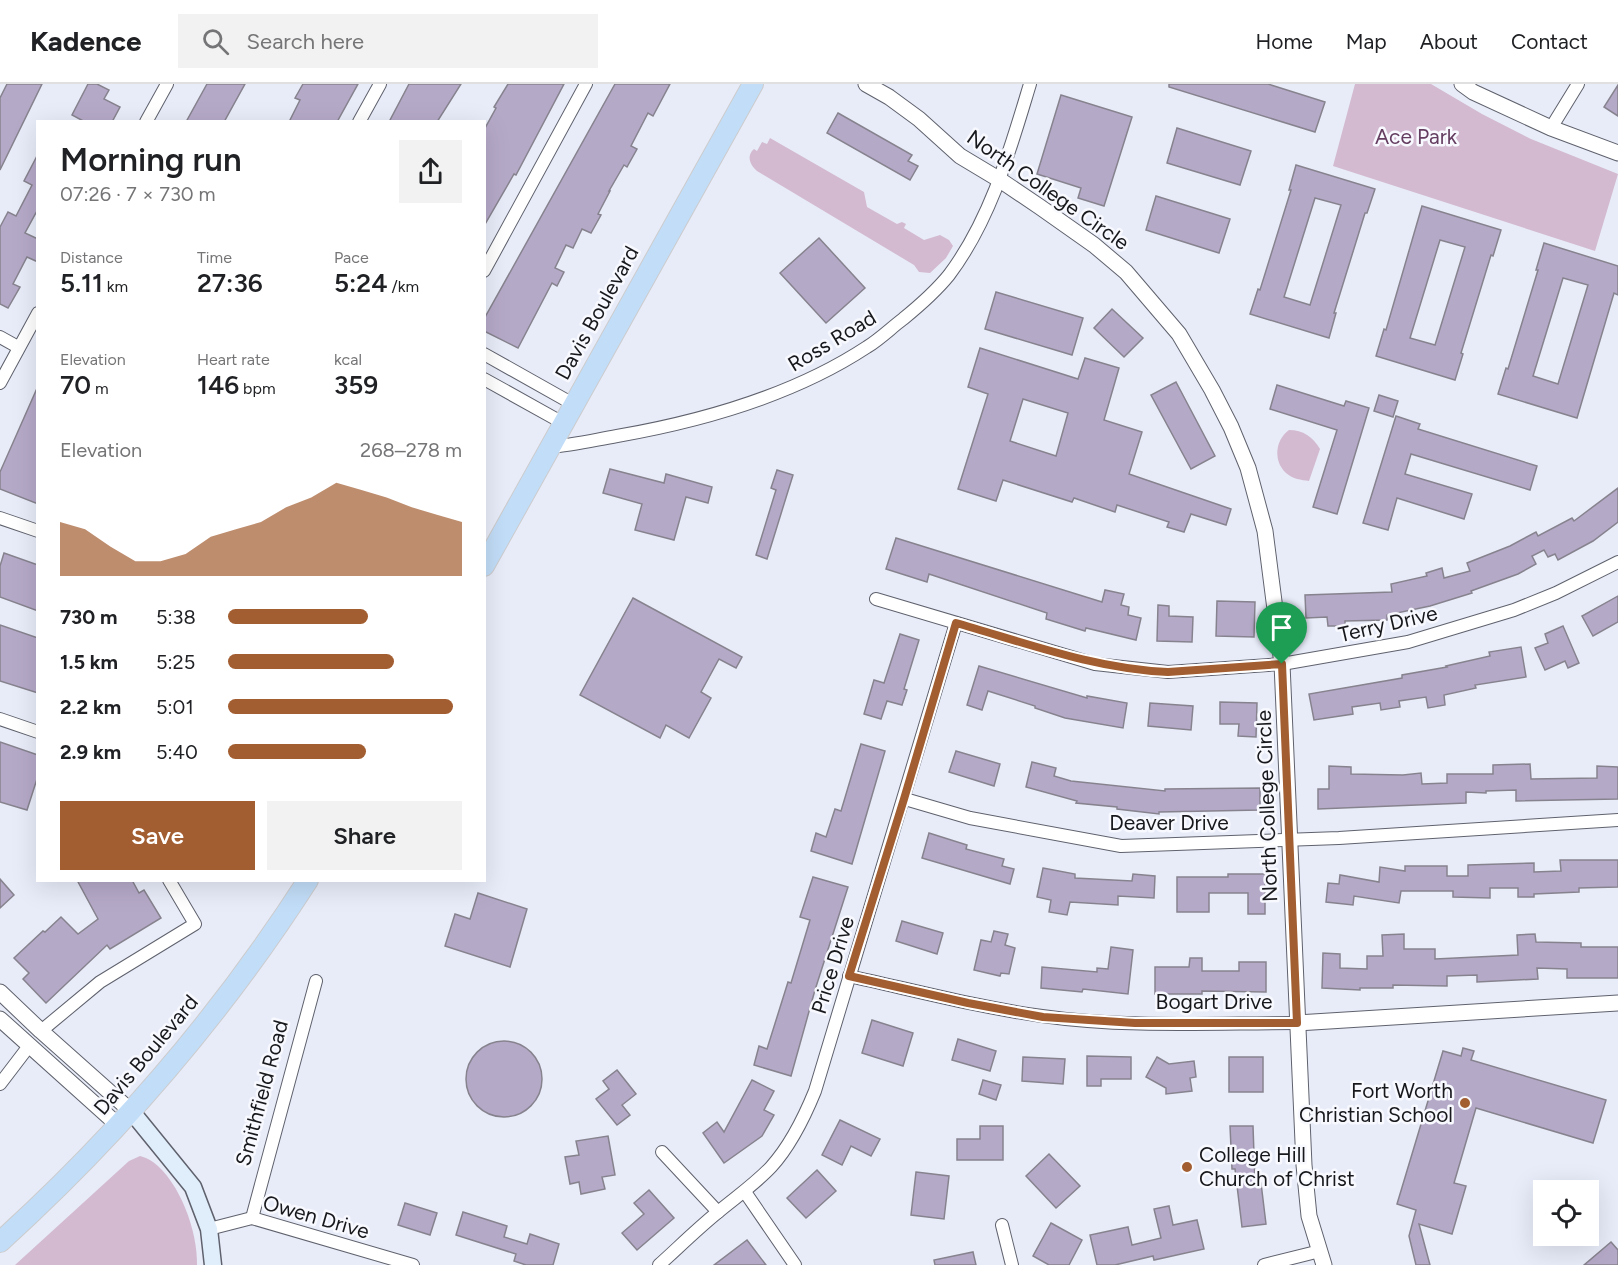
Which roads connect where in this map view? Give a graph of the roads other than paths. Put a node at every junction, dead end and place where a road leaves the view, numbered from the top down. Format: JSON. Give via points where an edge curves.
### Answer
{"nodes":[{"id":1,"x":167,"y":84,"type":"edge"},
{"id":2,"x":380,"y":84,"type":"edge"},
{"id":3,"x":586,"y":84,"type":"edge"},
{"id":4,"x":753,"y":84,"type":"edge"},
{"id":5,"x":866,"y":84,"type":"edge"},
{"id":6,"x":1030,"y":84,"type":"edge"},
{"id":7,"x":1462,"y":84,"type":"edge"},
{"id":8,"x":1578,"y":84,"type":"edge"},
{"id":9,"x":147,"y":120,"type":"edge"},
{"id":10,"x":360,"y":120,"type":"edge"},
{"id":11,"x":1551,"y":128,"type":"junction"},
{"id":12,"x":1618,"y":153,"type":"edge"},
{"id":13,"x":1000,"y":180,"type":"junction"},
{"id":14,"x":486,"y":267,"type":"edge"},
{"id":15,"x":36,"y":316,"type":"edge"},
{"id":16,"x":0,"y":337,"type":"edge"},
{"id":17,"x":18,"y":347,"type":"junction"},
{"id":18,"x":486,"y":355,"type":"edge"},
{"id":19,"x":486,"y":380,"type":"edge"},
{"id":20,"x":0,"y":383,"type":"edge"},
{"id":21,"x":573,"y":404,"type":"junction"},
{"id":22,"x":563,"y":423,"type":"junction"},
{"id":23,"x":550,"y":447,"type":"junction"},
{"id":24,"x":0,"y":518,"type":"edge"},
{"id":25,"x":36,"y":530,"type":"edge"},
{"id":26,"x":486,"y":562,"type":"edge"},
{"id":27,"x":1618,"y":562,"type":"edge"},
{"id":28,"x":876,"y":599,"type":"dead end"},
{"id":29,"x":956,"y":623,"type":"junction"},
{"id":30,"x":1282,"y":664,"type":"junction"},
{"id":31,"x":0,"y":718,"type":"edge"},
{"id":32,"x":36,"y":731,"type":"edge"},
{"id":33,"x":904,"y":799,"type":"junction"},
{"id":34,"x":1618,"y":820,"type":"edge"},
{"id":35,"x":1289,"y":840,"type":"junction"},
{"id":36,"x":170,"y":882,"type":"edge"},
{"id":37,"x":307,"y":882,"type":"edge"},
{"id":38,"x":849,"y":976,"type":"junction"},
{"id":39,"x":316,"y":981,"type":"dead end"},
{"id":40,"x":0,"y":992,"type":"edge"},
{"id":41,"x":1618,"y":1003,"type":"edge"},
{"id":42,"x":0,"y":1018,"type":"edge"},
{"id":43,"x":1297,"y":1023,"type":"junction"},
{"id":44,"x":41,"y":1031,"type":"junction"},
{"id":45,"x":29,"y":1046,"type":"junction"},
{"id":46,"x":0,"y":1084,"type":"edge"},
{"id":47,"x":125,"y":1119,"type":"junction"},
{"id":48,"x":662,"y":1152,"type":"dead end"},
{"id":49,"x":745,"y":1192,"type":"junction"},
{"id":50,"x":718,"y":1212,"type":"junction"},
{"id":51,"x":252,"y":1218,"type":"junction"},
{"id":52,"x":1002,"y":1225,"type":"dead end"},
{"id":53,"x":209,"y":1229,"type":"junction"},
{"id":54,"x":0,"y":1242,"type":"edge"},
{"id":55,"x":1322,"y":1258,"type":"edge"},
{"id":56,"x":213,"y":1265,"type":"edge"},
{"id":57,"x":413,"y":1265,"type":"edge"},
{"id":58,"x":659,"y":1265,"type":"edge"},
{"id":59,"x":795,"y":1265,"type":"edge"},
{"id":60,"x":1012,"y":1265,"type":"edge"},
{"id":61,"x":1264,"y":1265,"type":"edge"}],
"edges":[{"from":1,"to":9,"type":"street"},
{"from":2,"to":10,"type":"street"},
{"from":3,"to":14,"type":"street"},
{"from":4,"to":21,"type":"main road","name":"Davis Boulevard"},
{"from":5,"to":13,"type":"street","name":"North College Circle","via":[[919,119],[960,156]]},
{"from":6,"to":13,"type":"street","name":"Ross Road"},
{"from":7,"to":11,"type":"street"},
{"from":8,"to":11,"type":"street"},
{"from":11,"to":12,"type":"street"},
{"from":13,"to":23,"type":"street","name":"Ross Road","via":[[975,233],[948,276],[919,306],[868,347],[792,388],[703,417]]},
{"from":13,"to":30,"type":"street","name":"North College Circle","via":[[1126,272],[1179,334],[1212,390],[1248,468],[1265,531]]},
{"from":15,"to":17,"type":"street"},
{"from":16,"to":17,"type":"street"},
{"from":17,"to":20,"type":"street"},
{"from":18,"to":21,"type":"street"},
{"from":19,"to":22,"type":"street"},
{"from":21,"to":22,"type":"main road","name":"Davis Boulevard"},
{"from":22,"to":23,"type":"main road","name":"Davis Boulevard"},
{"from":23,"to":26,"type":"main road","name":"Davis Boulevard"},
{"from":24,"to":25,"type":"street"},
{"from":27,"to":30,"type":"street","name":"Terry Drive","via":[[1556,593],[1454,629],[1407,642]]},
{"from":28,"to":29,"type":"street","name":"Terry Drive"},
{"from":29,"to":30,"type":"street","name":"Terry Drive","via":[[1095,664],[1150,672]]},
{"from":29,"to":33,"type":"street","name":"Price Drive"},
{"from":30,"to":35,"type":"street","name":"North College Circle"},
{"from":31,"to":32,"type":"street"},
{"from":33,"to":35,"type":"street","name":"Deaver Drive","via":[[970,818],[1122,846]]},
{"from":33,"to":38,"type":"street","name":"Price Drive"},
{"from":34,"to":35,"type":"street","name":"Deaver Drive"},
{"from":35,"to":43,"type":"street","name":"North College Circle"},
{"from":36,"to":44,"type":"street","via":[[195,924],[100,982]]},
{"from":37,"to":47,"type":"main road","name":"Davis Boulevard","via":[[205,1025]]},
{"from":38,"to":43,"type":"street","name":"Bogart Drive","via":[[1043,1017],[1135,1023]]},
{"from":38,"to":49,"type":"street","name":"Price Drive","via":[[803,1120],[772,1165]]},
{"from":39,"to":51,"type":"street","name":"Smithfield Road"},
{"from":40,"to":44,"type":"street"},
{"from":41,"to":43,"type":"street","name":"Bogart Drive"},
{"from":42,"to":45,"type":"street"},
{"from":43,"to":55,"type":"street","name":"North College Circle","via":[[1307,1196]]},
{"from":44,"to":47,"type":"street"},
{"from":45,"to":46,"type":"street"},
{"from":45,"to":47,"type":"street"},
{"from":47,"to":53,"type":"main road","via":[[155,1141],[194,1187]]},
{"from":47,"to":54,"type":"main road","name":"Davis Boulevard"},
{"from":48,"to":50,"type":"street"},
{"from":49,"to":50,"type":"street","name":"Price Drive"},
{"from":49,"to":59,"type":"street"},
{"from":50,"to":58,"type":"street","name":"Price Drive"},
{"from":51,"to":53,"type":"street","name":"Owen Drive"},
{"from":51,"to":57,"type":"street","name":"Owen Drive"},
{"from":52,"to":60,"type":"street"},
{"from":53,"to":56,"type":"main road"},
{"from":55,"to":61,"type":"street"}]}
